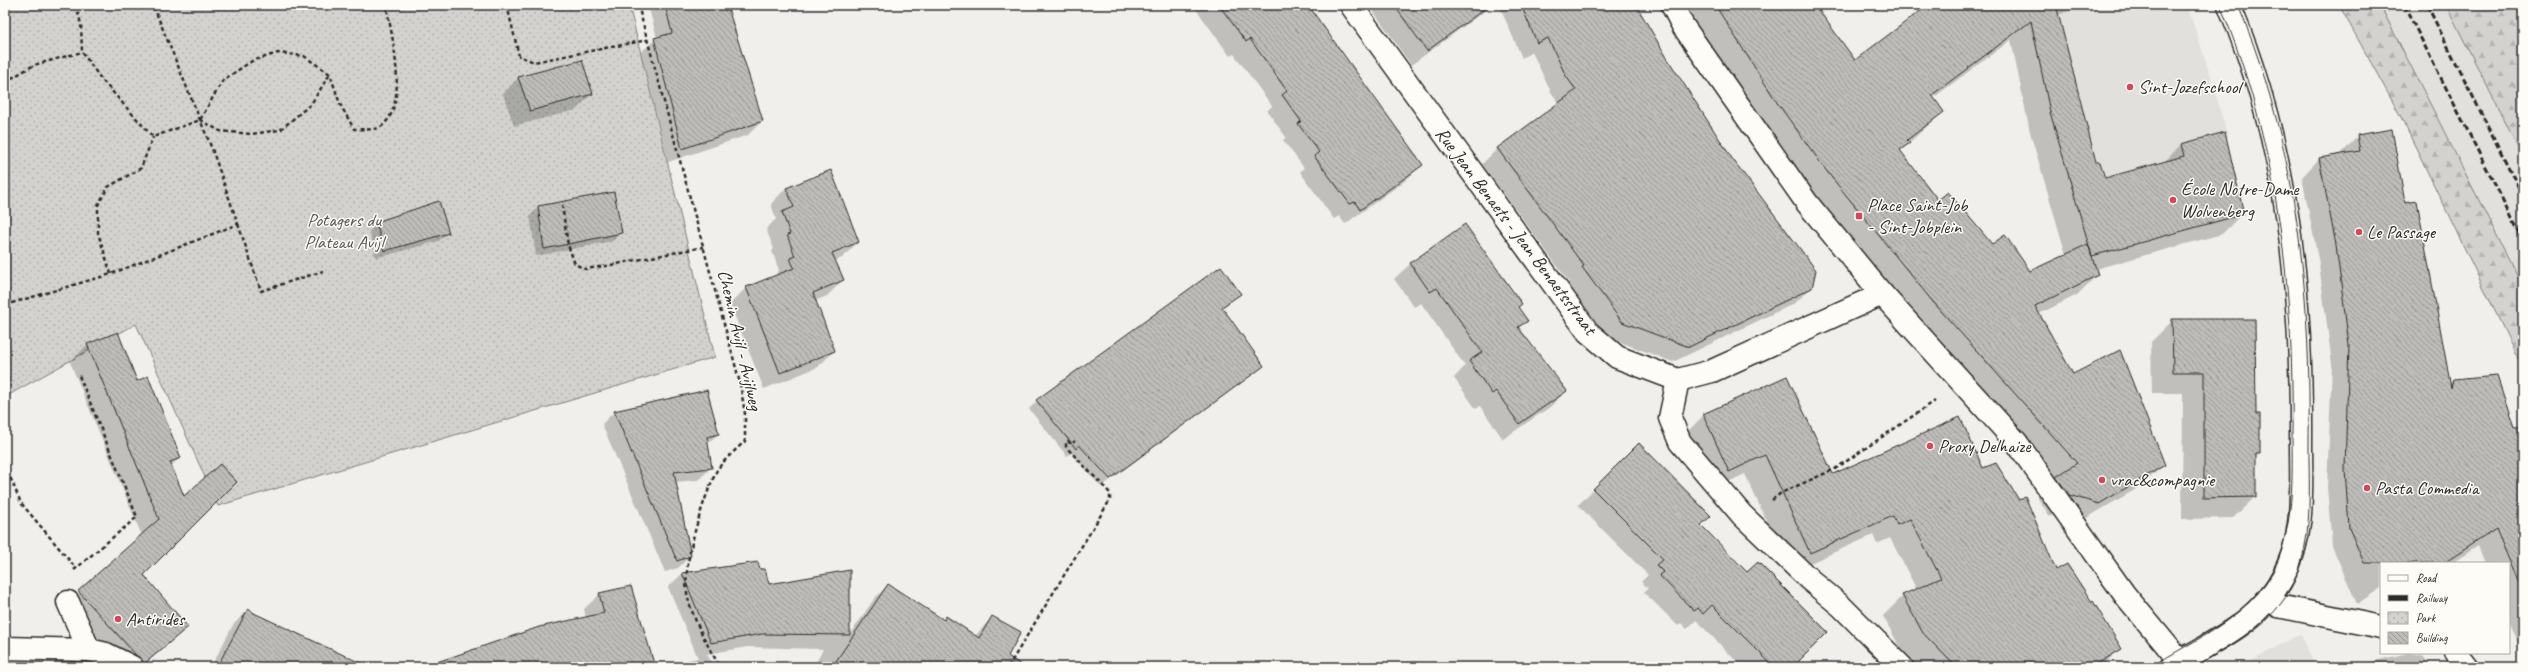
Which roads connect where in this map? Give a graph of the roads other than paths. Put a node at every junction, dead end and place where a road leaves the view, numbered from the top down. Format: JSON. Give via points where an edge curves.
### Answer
{"nodes":[{"id":1,"x":1351,"y":5,"type":"edge"},
{"id":2,"x":1672,"y":5,"type":"edge"},
{"id":3,"x":2229,"y":5,"type":"edge"},
{"id":4,"x":1882,"y":294,"type":"junction"},
{"id":5,"x":1678,"y":380,"type":"junction"},
{"id":6,"x":2270,"y":596,"type":"junction"},
{"id":7,"x":68,"y":602,"type":"dead end"},
{"id":8,"x":2380,"y":627,"type":"edge"},
{"id":9,"x":5,"y":648,"type":"edge"},
{"id":10,"x":89,"y":650,"type":"junction"},
{"id":11,"x":2457,"y":654,"type":"edge"},
{"id":12,"x":2177,"y":665,"type":"edge"},
{"id":13,"x":132,"y":667,"type":"edge"},
{"id":14,"x":1902,"y":667,"type":"edge"},
{"id":15,"x":2467,"y":667,"type":"edge"}],
"edges":[{"from":1,"to":5,"type":"street","name":"Rue Jean Benaets - Jean Benaetsstraat","via":[[1588,332],[1617,357]]},
{"from":2,"to":4,"type":"street","via":[[1683,26],[1770,152]]},
{"from":3,"to":6,"type":"street","via":[[2260,89],[2281,175],[2294,254],[2299,314],[2302,380],[2298,531],[2284,575]]},
{"from":4,"to":5,"type":"street","via":[[1712,371]]},
{"from":4,"to":12,"type":"street","via":[[2017,443],[2124,595]]},
{"from":5,"to":14,"type":"street","via":[[1670,418],[1680,442],[1747,520],[1841,606]]},
{"from":6,"to":8,"type":"street","via":[[2278,606]]},
{"from":6,"to":12,"type":"street","via":[[2230,634]]},
{"from":7,"to":10,"type":"street"},
{"from":9,"to":10,"type":"street"},
{"from":10,"to":13,"type":"street","via":[[106,654]]},
{"from":11,"to":15,"type":"street"}]}
